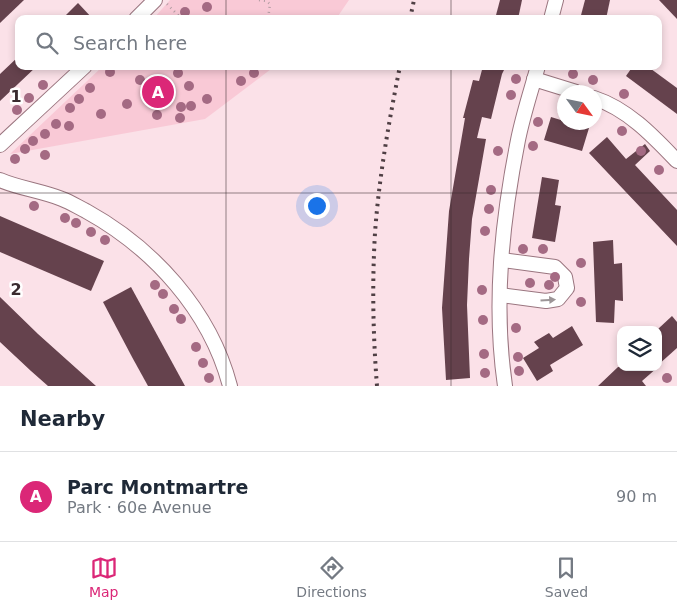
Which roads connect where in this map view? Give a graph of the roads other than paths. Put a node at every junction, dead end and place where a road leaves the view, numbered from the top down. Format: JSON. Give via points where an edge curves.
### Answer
{"nodes":[{"id":1,"x":556,"y":0,"type":"edge"},
{"id":2,"x":161,"y":2,"type":"edge"},
{"id":3,"x":142,"y":15,"type":"edge"},
{"id":4,"x":552,"y":15,"type":"edge"},
{"id":5,"x":81,"y":70,"type":"edge"},
{"id":6,"x":536,"y":73,"type":"edge"},
{"id":7,"x":561,"y":85,"type":"edge"},
{"id":8,"x":602,"y":101,"type":"edge"},
{"id":9,"x":0,"y":145,"type":"edge"},
{"id":10,"x":677,"y":161,"type":"edge"},
{"id":11,"x":0,"y":180,"type":"edge"},
{"id":12,"x":502,"y":260,"type":"junction"},
{"id":13,"x":500,"y":295,"type":"junction"},
{"id":14,"x":230,"y":386,"type":"edge"},
{"id":15,"x":505,"y":386,"type":"edge"}],
"edges":[{"from":1,"to":4,"type":"street"},
{"from":2,"to":3,"type":"street"},
{"from":5,"to":9,"type":"street"},
{"from":6,"to":7,"type":"street"},
{"from":6,"to":12,"type":"street","via":[[518,138]]},
{"from":8,"to":10,"type":"street","via":[[652,135]]},
{"from":11,"to":14,"type":"street","via":[[63,199],[103,220],[138,246],[188,300],[213,341]]},
{"from":12,"to":13,"type":"street"},
{"from":13,"to":12,"type":"street","one_way":true,"via":[[546,301],[558,299],[567,288],[566,277],[555,267]]},
{"from":13,"to":15,"type":"street"}]}
